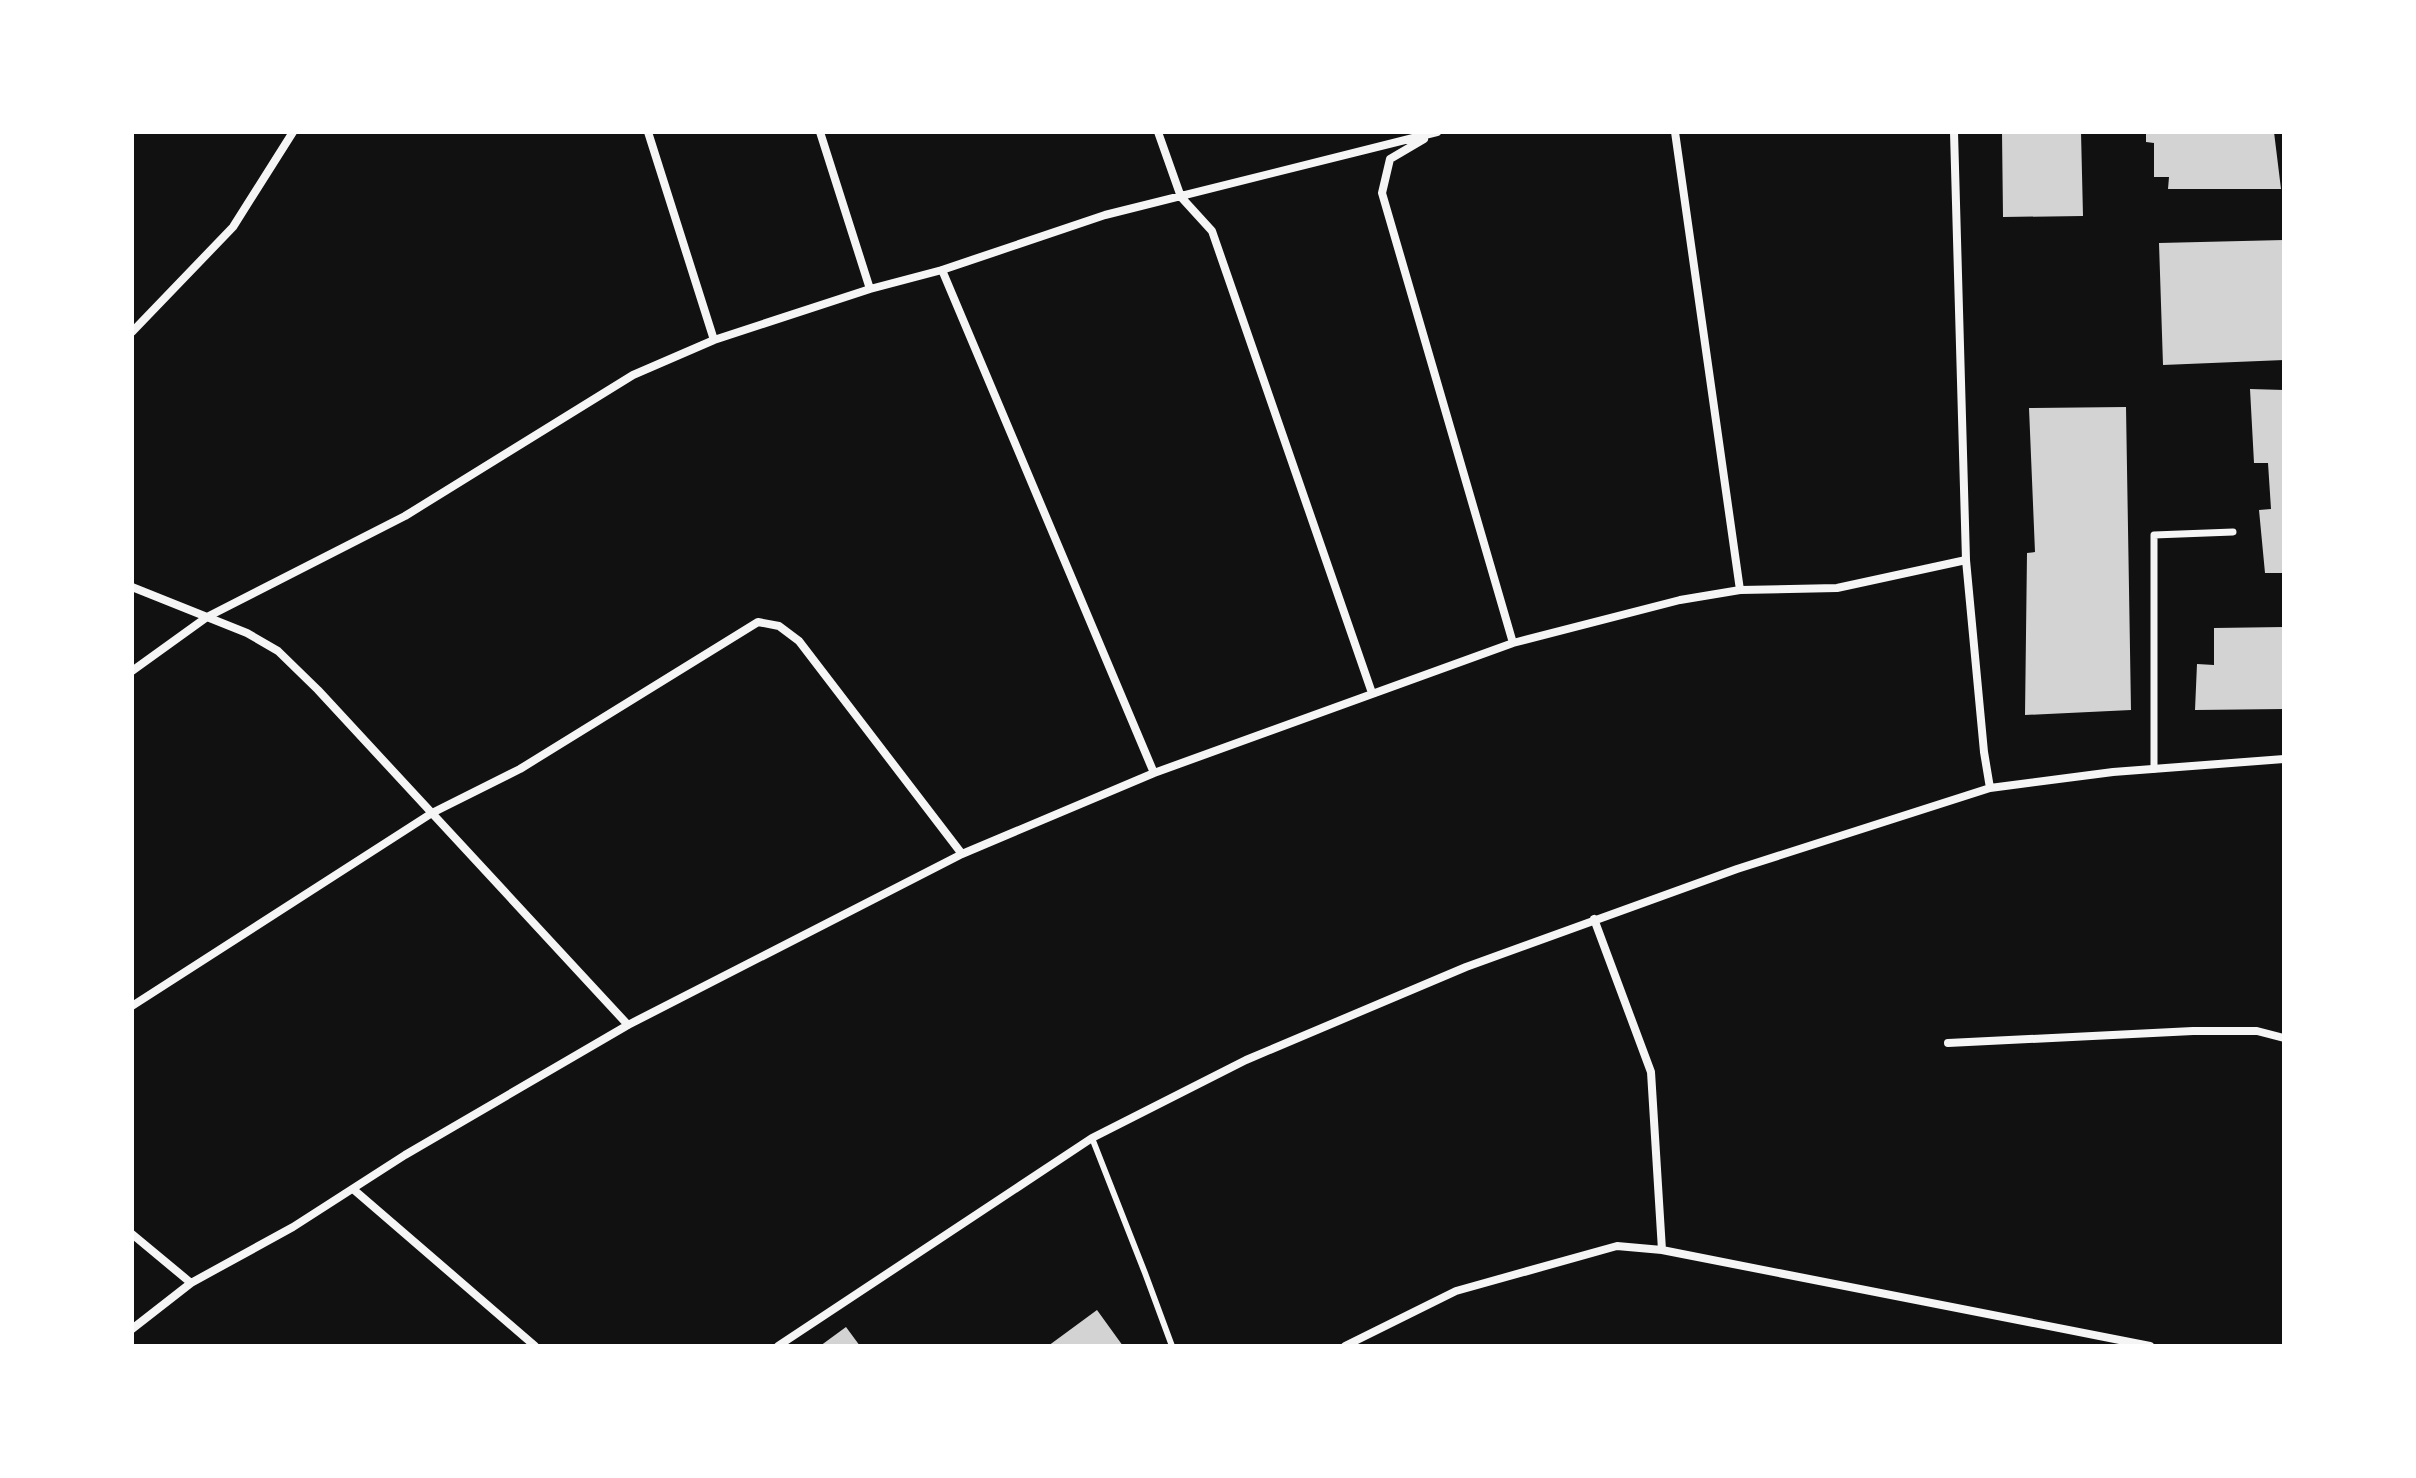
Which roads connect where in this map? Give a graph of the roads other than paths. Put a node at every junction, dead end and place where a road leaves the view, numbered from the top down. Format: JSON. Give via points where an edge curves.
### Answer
{"nodes":[{"id":1,"x":293,"y":132,"type":"edge"},
{"id":2,"x":648,"y":132,"type":"edge"},
{"id":3,"x":820,"y":132,"type":"edge"},
{"id":4,"x":1158,"y":132,"type":"edge"},
{"id":5,"x":1435,"y":132,"type":"edge"},
{"id":6,"x":1675,"y":132,"type":"edge"},
{"id":7,"x":1954,"y":132,"type":"edge"},
{"id":8,"x":1181,"y":197,"type":"junction"},
{"id":9,"x":942,"y":270,"type":"junction"},
{"id":10,"x":870,"y":289,"type":"junction"},
{"id":11,"x":132,"y":332,"type":"edge"},
{"id":12,"x":714,"y":340,"type":"junction"},
{"id":13,"x":2233,"y":532,"type":"dead end"},
{"id":14,"x":1966,"y":560,"type":"junction"},
{"id":15,"x":132,"y":587,"type":"edge"},
{"id":16,"x":1740,"y":590,"type":"junction"},
{"id":17,"x":207,"y":617,"type":"junction"},
{"id":18,"x":1513,"y":643,"type":"junction"},
{"id":19,"x":132,"y":671,"type":"edge"},
{"id":20,"x":1372,"y":693,"type":"junction"},
{"id":21,"x":2284,"y":759,"type":"edge"},
{"id":22,"x":2154,"y":769,"type":"junction"},
{"id":23,"x":1154,"y":773,"type":"junction"},
{"id":24,"x":1990,"y":788,"type":"junction"},
{"id":25,"x":432,"y":813,"type":"junction"},
{"id":26,"x":962,"y":854,"type":"junction"},
{"id":27,"x":1594,"y":919,"type":"junction"},
{"id":28,"x":132,"y":1006,"type":"edge"},
{"id":29,"x":628,"y":1025,"type":"junction"},
{"id":30,"x":2284,"y":1038,"type":"edge"},
{"id":31,"x":1948,"y":1043,"type":"dead end"},
{"id":32,"x":1092,"y":1138,"type":"junction"},
{"id":33,"x":353,"y":1189,"type":"junction"},
{"id":34,"x":132,"y":1234,"type":"edge"},
{"id":35,"x":1662,"y":1250,"type":"junction"},
{"id":36,"x":191,"y":1283,"type":"junction"},
{"id":37,"x":132,"y":1329,"type":"edge"},
{"id":38,"x":535,"y":1346,"type":"edge"},
{"id":39,"x":778,"y":1346,"type":"edge"},
{"id":40,"x":1172,"y":1346,"type":"edge"},
{"id":41,"x":1345,"y":1346,"type":"edge"},
{"id":42,"x":2150,"y":1346,"type":"edge"}],
"edges":[{"from":1,"to":11,"type":"street","via":[[233,227]]},
{"from":2,"to":12,"type":"street"},
{"from":3,"to":10,"type":"street"},
{"from":4,"to":8,"type":"street"},
{"from":5,"to":8,"type":"street"},
{"from":5,"to":18,"type":"street","via":[[1390,159],[1382,193]]},
{"from":6,"to":16,"type":"street"},
{"from":7,"to":14,"type":"street"},
{"from":8,"to":9,"type":"street","via":[[1105,215]]},
{"from":8,"to":20,"type":"street","via":[[1212,231]]},
{"from":9,"to":10,"type":"street"},
{"from":9,"to":23,"type":"street"},
{"from":10,"to":12,"type":"street"},
{"from":12,"to":17,"type":"street","via":[[633,375],[405,516]]},
{"from":13,"to":22,"type":"street","via":[[2154,535]]},
{"from":14,"to":16,"type":"street","via":[[1837,588]]},
{"from":14,"to":24,"type":"street"},
{"from":15,"to":17,"type":"street"},
{"from":16,"to":18,"type":"street"},
{"from":17,"to":19,"type":"street"},
{"from":17,"to":25,"type":"street","via":[[278,651]]},
{"from":18,"to":20,"type":"street"},
{"from":20,"to":23,"type":"street"},
{"from":21,"to":22,"type":"street"},
{"from":22,"to":24,"type":"street"},
{"from":23,"to":26,"type":"street"},
{"from":24,"to":27,"type":"street"},
{"from":25,"to":26,"type":"street","via":[[520,769],[758,622],[779,626],[799,641]]},
{"from":25,"to":28,"type":"street"},
{"from":25,"to":29,"type":"street"},
{"from":26,"to":29,"type":"street"},
{"from":27,"to":32,"type":"street","via":[[1246,1060]]},
{"from":27,"to":35,"type":"street","via":[[1651,1072]]},
{"from":29,"to":33,"type":"street"},
{"from":30,"to":31,"type":"street","via":[[2257,1031],[2193,1031]]},
{"from":32,"to":39,"type":"street"},
{"from":32,"to":40,"type":"lane"},
{"from":33,"to":36,"type":"street"},
{"from":33,"to":38,"type":"street"},
{"from":34,"to":36,"type":"street"},
{"from":35,"to":41,"type":"street","via":[[1617,1246],[1456,1291]]},
{"from":35,"to":42,"type":"street"},
{"from":36,"to":37,"type":"street"}]}
